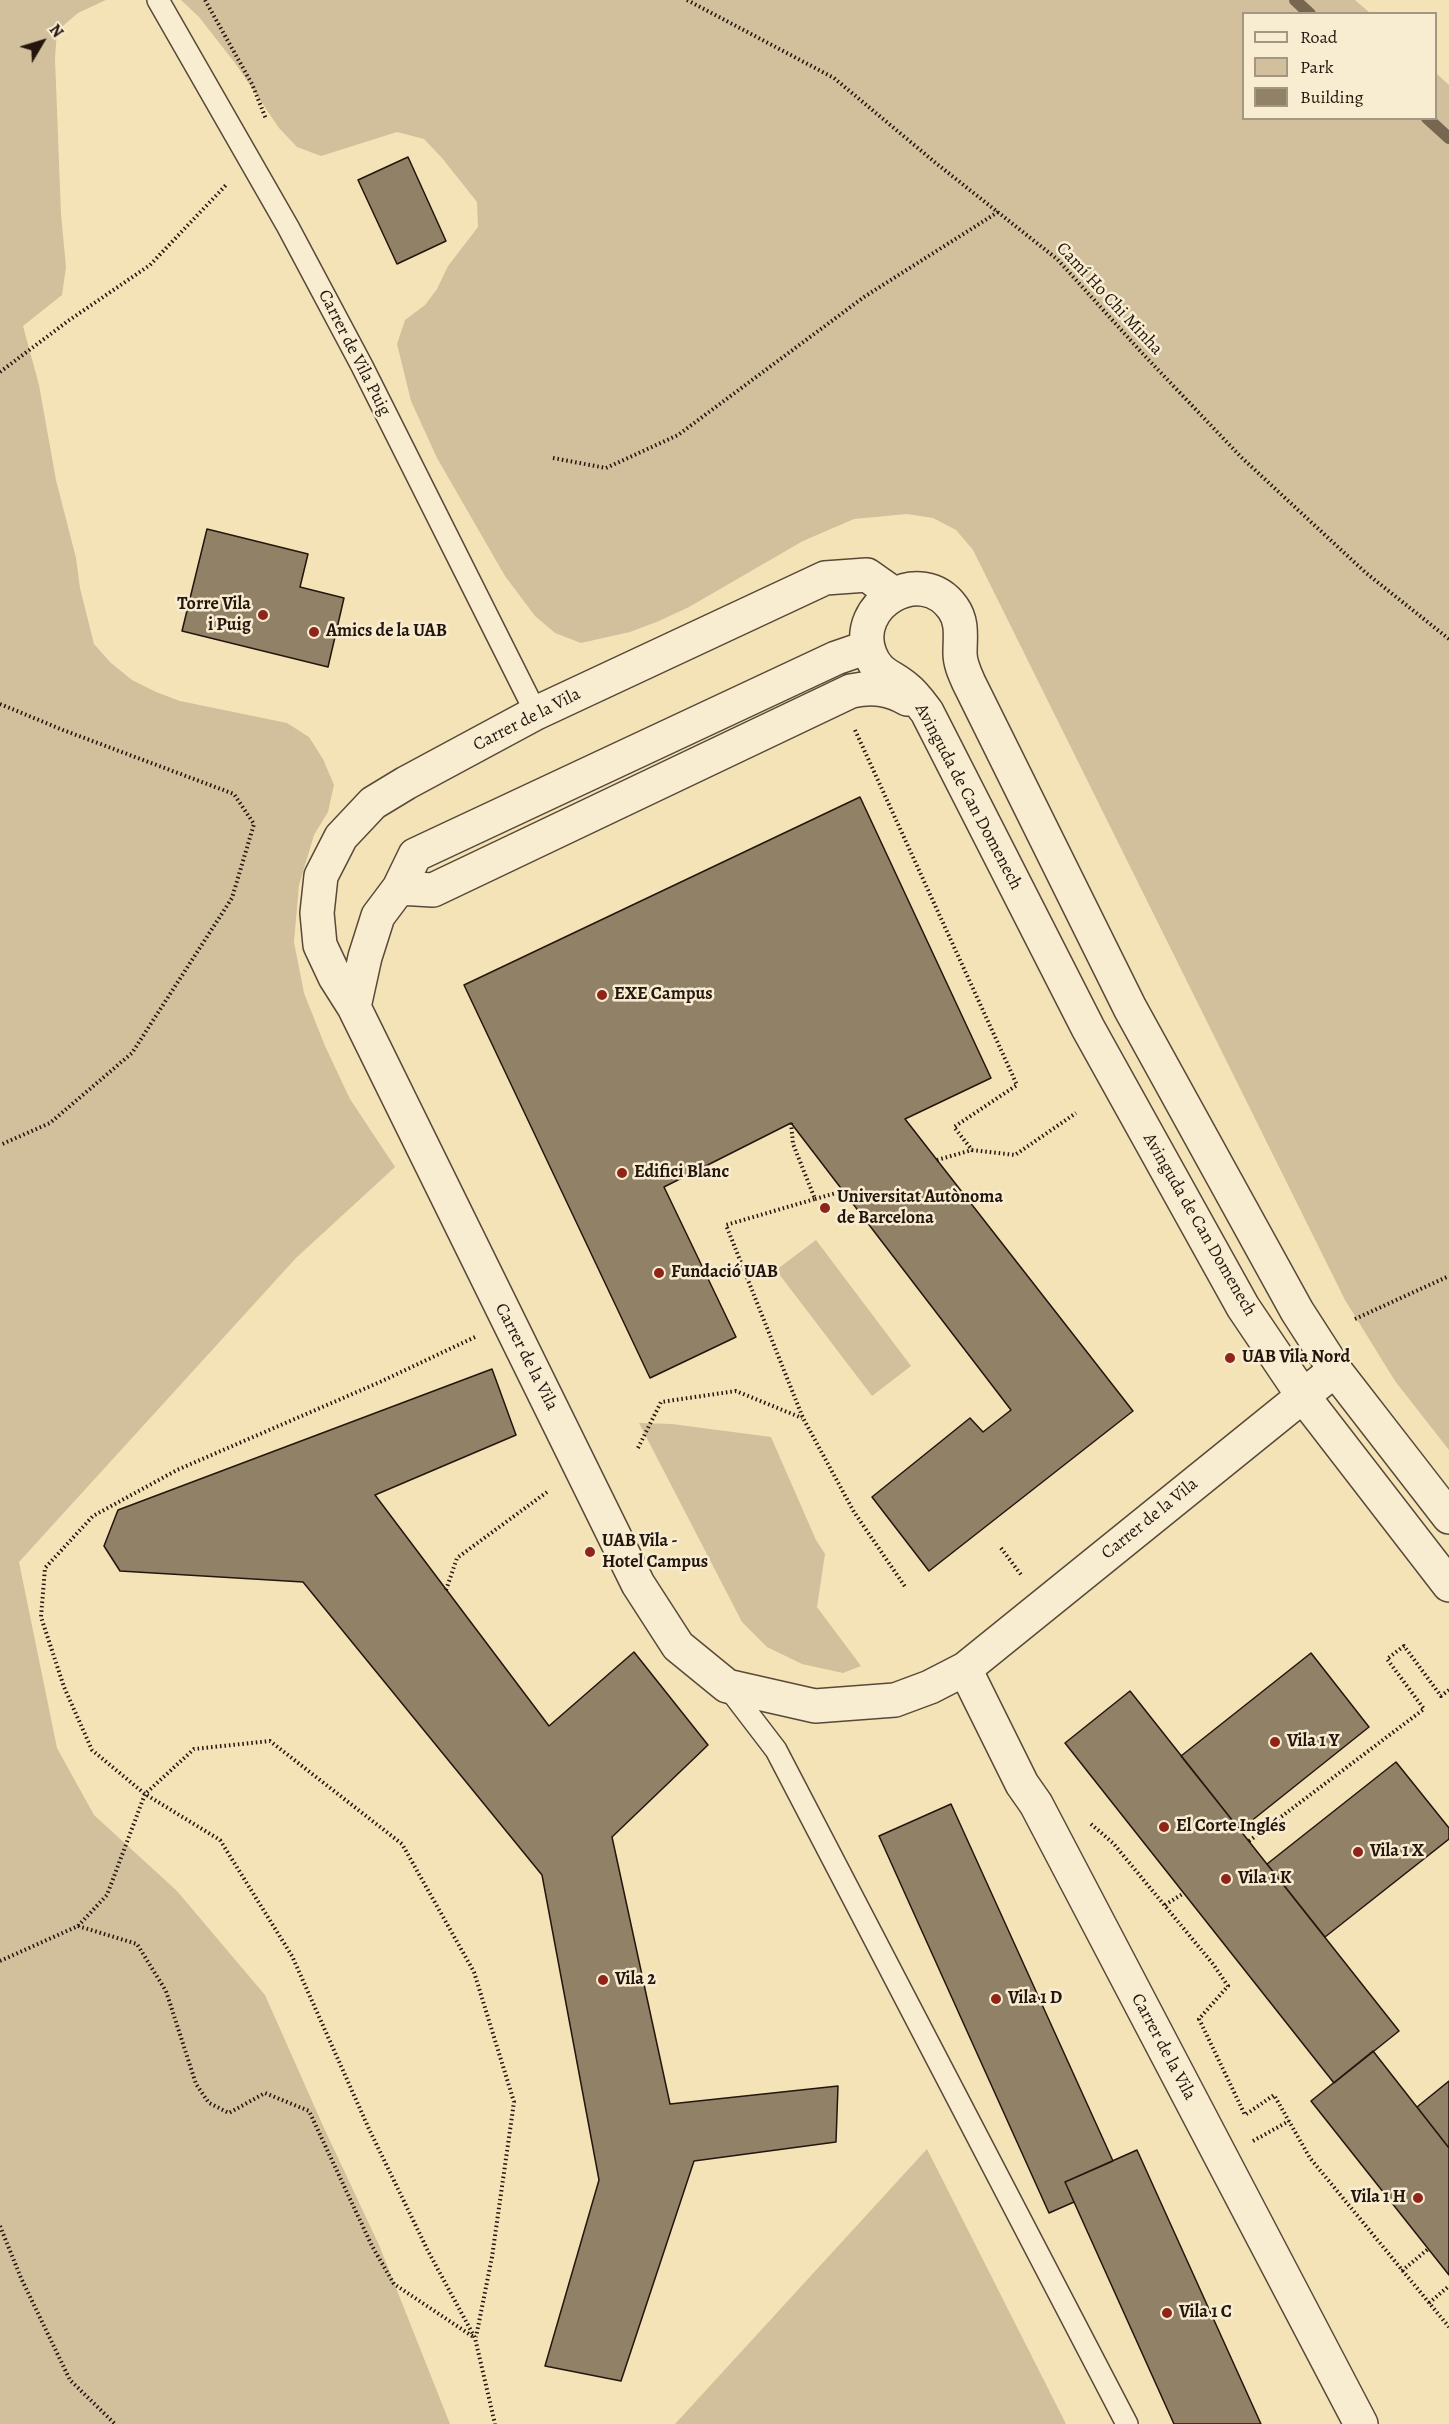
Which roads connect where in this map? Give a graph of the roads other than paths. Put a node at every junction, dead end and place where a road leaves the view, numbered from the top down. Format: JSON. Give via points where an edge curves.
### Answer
{"nodes":[{"id":1,"x":158,"y":0,"type":"edge"},
{"id":2,"x":894,"y":594,"type":"junction"},
{"id":3,"x":868,"y":647,"type":"junction"},
{"id":4,"x":927,"y":712,"type":"junction"},
{"id":5,"x":536,"y":713,"type":"junction"},
{"id":6,"x":399,"y":888,"type":"junction"},
{"id":7,"x":354,"y":1007,"type":"junction"},
{"id":8,"x":1335,"y":1370,"type":"junction"},
{"id":9,"x":1303,"y":1396,"type":"junction"},
{"id":10,"x":1449,"y":1517,"type":"edge"},
{"id":11,"x":1449,"y":1585,"type":"edge"},
{"id":12,"x":965,"y":1669,"type":"junction"},
{"id":13,"x":727,"y":1686,"type":"junction"},
{"id":14,"x":1127,"y":2424,"type":"edge"},
{"id":15,"x":1361,"y":2424,"type":"edge"}],
"edges":[{"from":1,"to":5,"type":"lane","name":"Carrer de Vila Puig","via":[[288,227],[362,366]]},
{"from":2,"to":3,"type":"street","via":[[872,615]]},
{"from":2,"to":5,"type":"street","name":"Carrer de la Vila","via":[[867,575],[825,578]]},
{"from":2,"to":8,"type":"street","via":[[910,588],[927,590],[942,597],[953,609],[960,625],[960,653],[969,683],[1130,1008],[1297,1311]]},
{"from":3,"to":4,"type":"street","name":"Avinguda de Can Domenech","via":[[883,674],[908,689]]},
{"from":3,"to":6,"type":"street","via":[[836,658],[415,855]]},
{"from":4,"to":6,"type":"street","via":[[886,689],[851,691],[434,890]]},
{"from":4,"to":9,"type":"street","name":"Avinguda de Can Domenech","via":[[1088,1028],[1243,1307]]},
{"from":5,"to":7,"type":"street","name":"Carrer de la Vila","via":[[374,803],[341,837],[321,876],[317,913],[320,945]]},
{"from":6,"to":7,"type":"street","via":[[378,916]]},
{"from":7,"to":13,"type":"street","name":"Carrer de la Vila","via":[[638,1584],[678,1646]]},
{"from":8,"to":9,"type":"street","name":"Carrer de la Vila"},
{"from":8,"to":10,"type":"street"},
{"from":9,"to":11,"type":"street","name":"Avinguda de Can Domenech"},
{"from":9,"to":12,"type":"street","name":"Carrer de la Vila"},
{"from":12,"to":13,"type":"street","name":"Carrer de la Vila","via":[[895,1700],[815,1706]]},
{"from":12,"to":15,"type":"street","name":"Carrer de la Vila"},
{"from":13,"to":14,"type":"lane","name":"Carrer de la Vila","via":[[776,1750]]}]}
